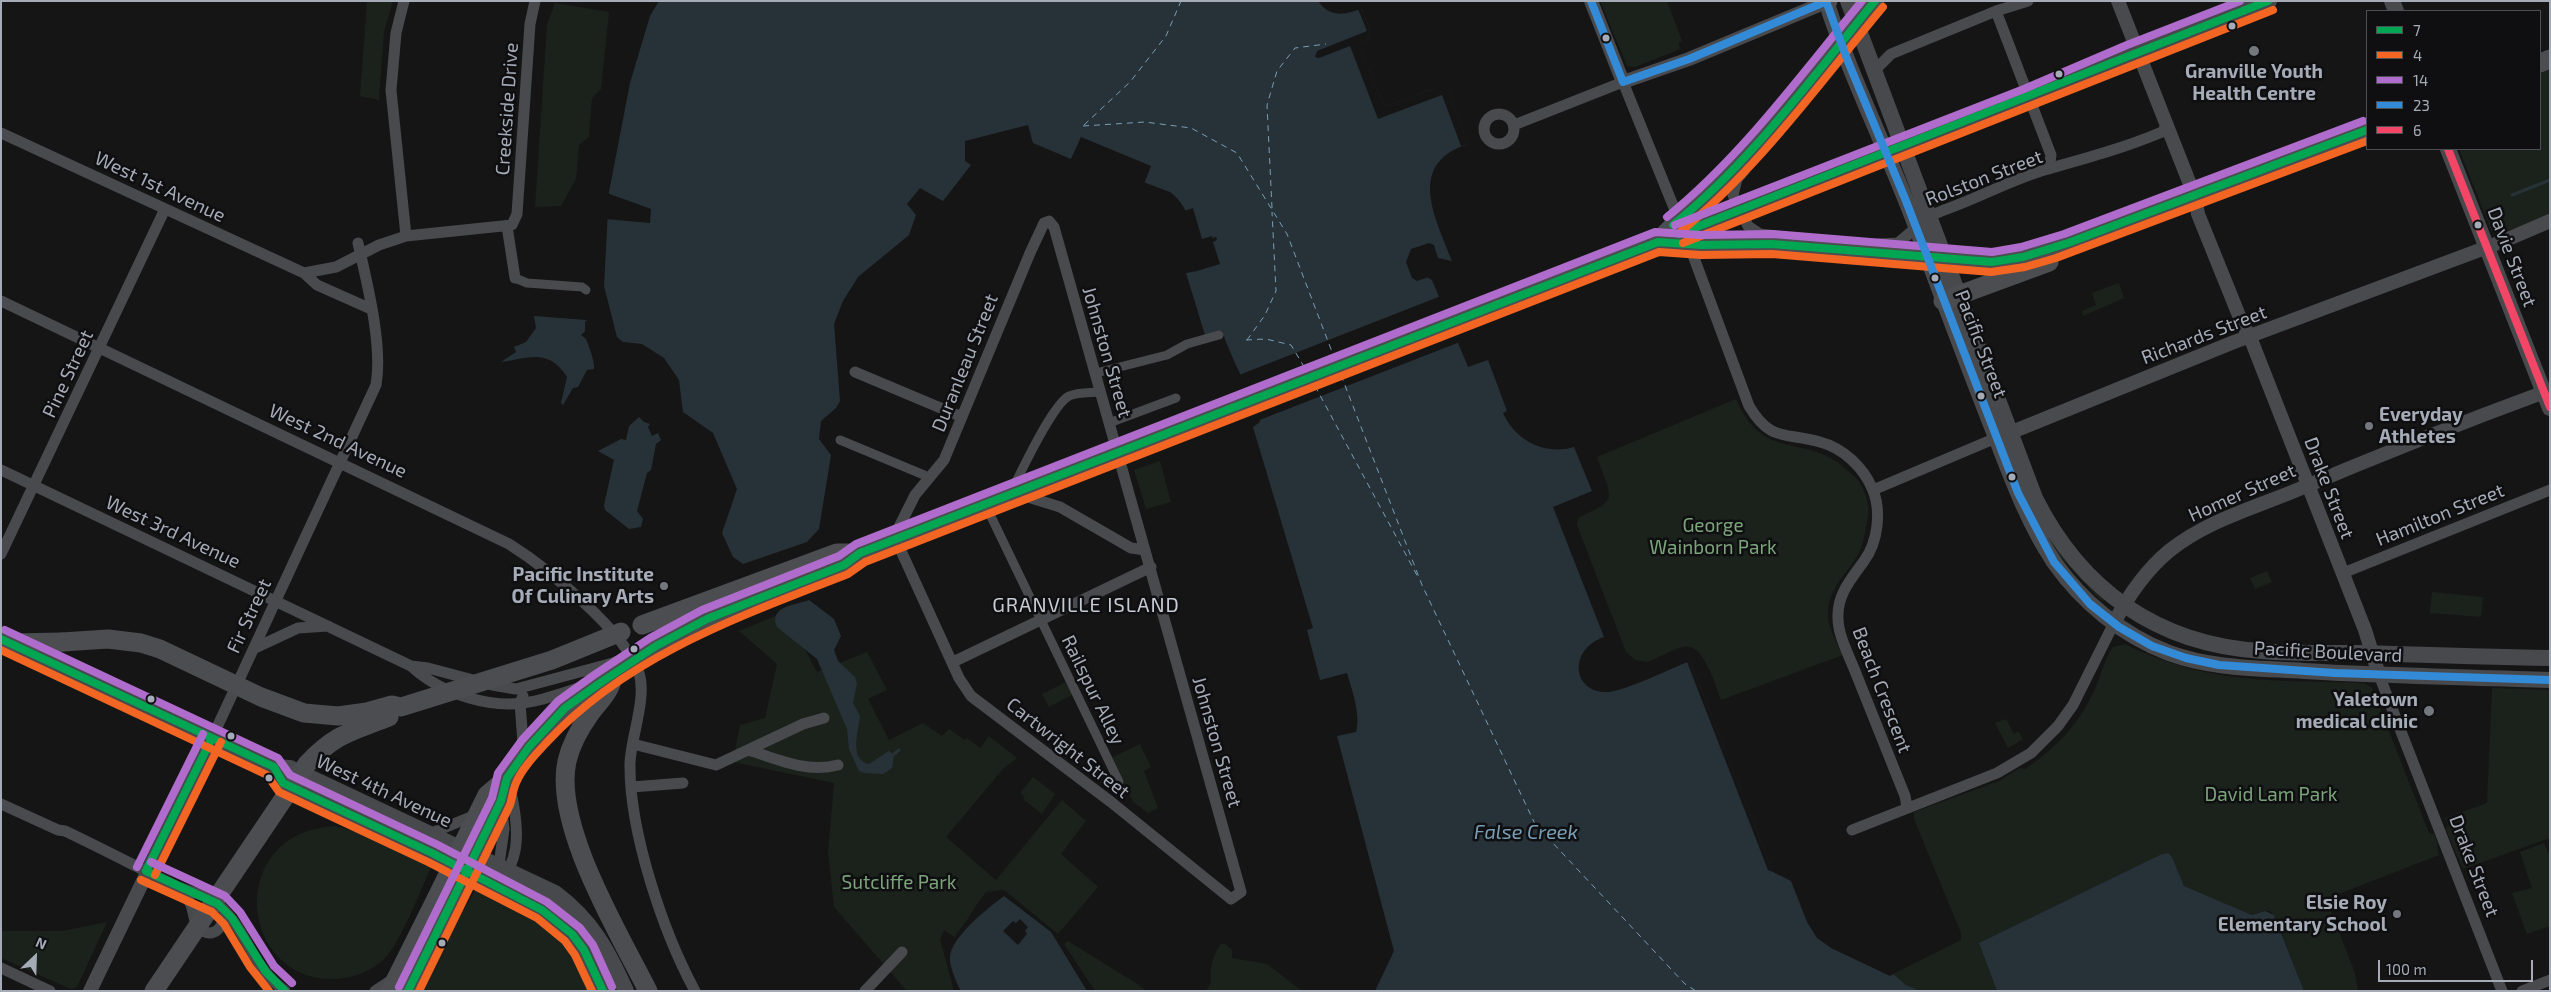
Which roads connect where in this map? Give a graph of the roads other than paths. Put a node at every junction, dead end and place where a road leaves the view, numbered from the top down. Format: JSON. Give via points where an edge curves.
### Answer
{"nodes":[{"id":1,"x":404,"y":1,"type":"edge"},
{"id":2,"x":535,"y":1,"type":"edge"},
{"id":3,"x":1591,"y":1,"type":"edge"},
{"id":4,"x":1848,"y":1,"type":"edge"},
{"id":5,"x":1875,"y":1,"type":"edge"},
{"id":6,"x":2028,"y":1,"type":"edge"},
{"id":7,"x":2118,"y":1,"type":"edge"},
{"id":8,"x":2269,"y":1,"type":"edge"},
{"id":9,"x":1826,"y":2,"type":"edge"},
{"id":10,"x":1996,"y":11,"type":"junction"},
{"id":11,"x":2137,"y":52,"type":"junction"},
{"id":12,"x":1845,"y":56,"type":"junction"},
{"id":13,"x":1875,"y":74,"type":"junction"},
{"id":14,"x":1623,"y":82,"type":"junction"},
{"id":15,"x":2028,"y":98,"type":"junction"},
{"id":16,"x":1514,"y":126,"type":"dead end"},
{"id":17,"x":2166,"y":127,"type":"junction"},
{"id":18,"x":2366,"y":130,"type":"edge"},
{"id":19,"x":1,"y":133,"type":"edge"},
{"id":20,"x":2448,"y":150,"type":"edge"},
{"id":21,"x":1884,"y":151,"type":"junction"},
{"id":22,"x":2049,"y":169,"type":"junction"},
{"id":23,"x":2195,"y":197,"type":"junction"},
{"id":24,"x":1739,"y":208,"type":"junction"},
{"id":25,"x":165,"y":209,"type":"junction"},
{"id":26,"x":2155,"y":212,"type":"junction"},
{"id":27,"x":1930,"y":216,"type":"junction"},
{"id":28,"x":1049,"y":221,"type":"joint"},
{"id":29,"x":2550,"y":221,"type":"edge"},
{"id":30,"x":511,"y":223,"type":"junction"},
{"id":31,"x":1916,"y":226,"type":"junction"},
{"id":32,"x":1683,"y":230,"type":"junction"},
{"id":33,"x":406,"y":236,"type":"junction"},
{"id":34,"x":1658,"y":242,"type":"junction"},
{"id":35,"x":358,"y":243,"type":"dead end"},
{"id":36,"x":2487,"y":248,"type":"junction"},
{"id":37,"x":361,"y":256,"type":"junction"},
{"id":38,"x":304,"y":273,"type":"junction"},
{"id":39,"x":515,"y":278,"type":"joint"},
{"id":40,"x":1558,"y":278,"type":"dead end"},
{"id":41,"x":586,"y":290,"type":"dead end"},
{"id":42,"x":1950,"y":298,"type":"junction"},
{"id":43,"x":1,"y":301,"type":"edge"},
{"id":44,"x":371,"y":309,"type":"junction"},
{"id":45,"x":1219,"y":335,"type":"dead end"},
{"id":46,"x":2250,"y":337,"type":"junction"},
{"id":47,"x":99,"y":347,"type":"junction"},
{"id":48,"x":855,"y":372,"type":"dead end"},
{"id":49,"x":1096,"y":373,"type":"junction"},
{"id":50,"x":2547,"y":391,"type":"edge"},
{"id":51,"x":1100,"y":392,"type":"junction"},
{"id":52,"x":1176,"y":398,"type":"dead end"},
{"id":53,"x":2550,"y":408,"type":"edge"},
{"id":54,"x":962,"y":416,"type":"junction"},
{"id":55,"x":1109,"y":423,"type":"junction"},
{"id":56,"x":2003,"y":435,"type":"junction"},
{"id":57,"x":840,"y":440,"type":"dead end"},
{"id":58,"x":341,"y":462,"type":"junction"},
{"id":59,"x":1,"y":470,"type":"edge"},
{"id":60,"x":924,"y":475,"type":"dead end"},
{"id":61,"x":2308,"y":484,"type":"junction"},
{"id":62,"x":34,"y":486,"type":"junction"},
{"id":63,"x":1873,"y":490,"type":"junction"},
{"id":64,"x":2550,"y":490,"type":"edge"},
{"id":65,"x":1011,"y":492,"type":"junction"},
{"id":66,"x":985,"y":504,"type":"junction"},
{"id":67,"x":891,"y":539,"type":"junction"},
{"id":68,"x":1145,"y":550,"type":"junction"},
{"id":69,"x":860,"y":553,"type":"junction"},
{"id":70,"x":1,"y":554,"type":"edge"},
{"id":71,"x":1151,"y":567,"type":"junction"},
{"id":72,"x":2343,"y":573,"type":"junction"},
{"id":73,"x":276,"y":601,"type":"junction"},
{"id":74,"x":2123,"y":605,"type":"junction"},
{"id":75,"x":1041,"y":620,"type":"junction"},
{"id":76,"x":2114,"y":623,"type":"junction"},
{"id":77,"x":330,"y":626,"type":"junction"},
{"id":78,"x":7,"y":641,"type":"edge"},
{"id":79,"x":255,"y":648,"type":"junction"},
{"id":80,"x":2371,"y":654,"type":"junction"},
{"id":81,"x":631,"y":656,"type":"junction"},
{"id":82,"x":2550,"y":658,"type":"edge"},
{"id":83,"x":953,"y":662,"type":"junction"},
{"id":84,"x":411,"y":666,"type":"junction"},
{"id":85,"x":613,"y":670,"type":"junction"},
{"id":86,"x":2379,"y":675,"type":"junction"},
{"id":87,"x":2550,"y":680,"type":"edge"},
{"id":88,"x":590,"y":684,"type":"junction"},
{"id":89,"x":529,"y":687,"type":"junction"},
{"id":90,"x":520,"y":703,"type":"junction"},
{"id":91,"x":401,"y":707,"type":"junction"},
{"id":92,"x":824,"y":718,"type":"dead end"},
{"id":93,"x":212,"y":738,"type":"junction"},
{"id":94,"x":634,"y":744,"type":"junction"},
{"id":95,"x":748,"y":750,"type":"junction"},
{"id":96,"x":524,"y":756,"type":"junction"},
{"id":97,"x":838,"y":765,"type":"dead end"},
{"id":98,"x":274,"y":767,"type":"junction"},
{"id":99,"x":506,"y":780,"type":"junction"},
{"id":100,"x":1119,"y":782,"type":"dead end"},
{"id":101,"x":683,"y":783,"type":"dead end"},
{"id":102,"x":632,"y":787,"type":"junction"},
{"id":103,"x":1,"y":804,"type":"edge"},
{"id":104,"x":1907,"y":807,"type":"junction"},
{"id":105,"x":1852,"y":830,"type":"dead end"},
{"id":106,"x":429,"y":834,"type":"junction"},
{"id":107,"x":1226,"y":841,"type":"joint"},
{"id":108,"x":504,"y":868,"type":"junction"},
{"id":109,"x":146,"y":872,"type":"junction"},
{"id":110,"x":498,"y":886,"type":"junction"},
{"id":111,"x":180,"y":888,"type":"junction"},
{"id":112,"x":226,"y":912,"type":"junction"},
{"id":113,"x":902,"y":952,"type":"dead end"},
{"id":114,"x":1,"y":968,"type":"edge"},
{"id":115,"x":2550,"y":980,"type":"edge"},
{"id":116,"x":399,"y":985,"type":"edge"},
{"id":117,"x":50,"y":991,"type":"edge"},
{"id":118,"x":90,"y":991,"type":"edge"},
{"id":119,"x":154,"y":991,"type":"edge"},
{"id":120,"x":285,"y":991,"type":"edge"},
{"id":121,"x":375,"y":991,"type":"edge"},
{"id":122,"x":603,"y":991,"type":"edge"},
{"id":123,"x":626,"y":991,"type":"edge"},
{"id":124,"x":648,"y":991,"type":"edge"},
{"id":125,"x":695,"y":991,"type":"edge"},
{"id":126,"x":865,"y":991,"type":"edge"},
{"id":127,"x":2502,"y":991,"type":"edge"},
{"id":128,"x":2522,"y":991,"type":"edge"}],
"edges":[{"from":1,"to":33,"type":"street","via":[[396,33],[391,90]]},
{"from":2,"to":30,"type":"street","name":"Creekside Drive"},
{"from":3,"to":14,"type":"street"},
{"from":4,"to":13,"type":"main road","name":"Pacific Street"},
{"from":5,"to":34,"type":"highway","bridge":true,"via":[[1736,169]]},
{"from":6,"to":10,"type":"street"},
{"from":7,"to":11,"type":"street","name":"Drake Street"},
{"from":8,"to":11,"type":"main road"},
{"from":9,"to":12,"type":"main road","name":"Pacific Street"},
{"from":9,"to":14,"type":"street"},
{"from":10,"to":13,"type":"street","via":[[1891,54]]},
{"from":10,"to":15,"type":"street"},
{"from":11,"to":15,"type":"main road"},
{"from":11,"to":17,"type":"street","name":"Drake Street"},
{"from":12,"to":21,"type":"main road","name":"Pacific Street"},
{"from":12,"to":24,"type":"street","via":[[1828,66],[1737,179],[1733,195]]},
{"from":13,"to":27,"type":"main road","name":"Pacific Street"},
{"from":14,"to":16,"type":"street"},
{"from":14,"to":32,"type":"street","name":"Beach Crescent"},
{"from":15,"to":22,"type":"street","via":[[2051,155]]},
{"from":15,"to":34,"type":"main road","bridge":true},
{"from":17,"to":22,"type":"street","name":"Rolston Street","via":[[2162,132],[2117,150]]},
{"from":17,"to":23,"type":"street","name":"Drake Street"},
{"from":18,"to":23,"type":"highway"},
{"from":19,"to":25,"type":"street","name":"West 1st Avenue"},
{"from":20,"to":36,"type":"main road","name":"Davie Street"},
{"from":21,"to":24,"type":"street"},
{"from":21,"to":31,"type":"main road","name":"Pacific Street"},
{"from":22,"to":27,"type":"street","name":"Rolston Street"},
{"from":23,"to":26,"type":"highway"},
{"from":23,"to":46,"type":"street","name":"Drake Street","via":[[2200,217]]},
{"from":24,"to":31,"type":"street","name":"Rolston Street","via":[[1750,229],[1760,234],[1886,245],[1898,243]]},
{"from":24,"to":32,"type":"street"},
{"from":25,"to":38,"type":"street","name":"West 1st Avenue"},
{"from":25,"to":47,"type":"street","name":"Pine Street"},
{"from":26,"to":34,"type":"highway","bridge":true,"via":[[2040,253],[1992,262],[1779,245],[1726,243],[1684,246]]},
{"from":26,"to":42,"type":"highway","via":[[2146,227]]},
{"from":27,"to":31,"type":"street","name":"Rolston Street"},
{"from":27,"to":42,"type":"main road","name":"Pacific Street"},
{"from":28,"to":49,"type":"street","name":"Johnston Street","via":[[1054,227]]},
{"from":28,"to":54,"type":"street","name":"Duranleau Street","via":[[1041,228]]},
{"from":29,"to":36,"type":"street","name":"Richards Street"},
{"from":30,"to":33,"type":"street"},
{"from":30,"to":39,"type":"street","name":"Creekside Drive"},
{"from":31,"to":42,"type":"main road","name":"Pacific Street"},
{"from":32,"to":40,"type":"street"},
{"from":32,"to":63,"type":"street","name":"Beach Crescent","via":[[1749,406],[1758,421],[1778,434],[1820,442],[1839,450],[1859,467]]},
{"from":33,"to":37,"type":"street","via":[[379,245]]},
{"from":34,"to":69,"type":"highway","bridge":true},
{"from":35,"to":37,"type":"street","name":"Fir Street"},
{"from":36,"to":46,"type":"street","name":"Richards Street"},
{"from":36,"to":50,"type":"main road","name":"Davie Street"},
{"from":37,"to":38,"type":"street","via":[[336,267]]},
{"from":37,"to":44,"type":"street","name":"Fir Street"},
{"from":38,"to":44,"type":"street","name":"West 1st Avenue","via":[[318,285]]},
{"from":39,"to":41,"type":"street","via":[[527,283],[582,287]]},
{"from":42,"to":56,"type":"main road","name":"Pacific Street"},
{"from":43,"to":47,"type":"street","name":"West 2nd Avenue"},
{"from":44,"to":58,"type":"street","name":"Fir Street","via":[[378,364],[376,385]]},
{"from":45,"to":49,"type":"street","via":[[1187,344],[1167,355]]},
{"from":46,"to":56,"type":"street","name":"Richards Street"},
{"from":46,"to":61,"type":"street","name":"Drake Street"},
{"from":47,"to":58,"type":"street","name":"West 2nd Avenue"},
{"from":47,"to":62,"type":"street","name":"Pine Street"},
{"from":48,"to":54,"type":"street"},
{"from":49,"to":51,"type":"street","name":"Johnston Street"},
{"from":50,"to":53,"type":"main road","name":"Davie Street"},
{"from":50,"to":61,"type":"street","name":"Homer Street"},
{"from":51,"to":55,"type":"street","name":"Johnston Street"},
{"from":51,"to":65,"type":"street","via":[[1069,396],[1060,404],[1036,441]]},
{"from":52,"to":55,"type":"street"},
{"from":54,"to":67,"type":"street","name":"Duranleau Street","via":[[944,460],[916,495]]},
{"from":55,"to":68,"type":"street","name":"Johnston Street"},
{"from":56,"to":63,"type":"street","name":"Richards Street"},
{"from":56,"to":74,"type":"main road","name":"Pacific Street","via":[[2055,533],[2091,578]]},
{"from":56,"to":76,"type":"main road","name":"Pacific Street","via":[[2028,519],[2077,590]]},
{"from":57,"to":60,"type":"street"},
{"from":58,"to":73,"type":"street","name":"Fir Street"},
{"from":58,"to":81,"type":"street","name":"West 2nd Avenue","via":[[509,544],[540,564],[609,629]]},
{"from":59,"to":62,"type":"street","name":"West 3rd Avenue"},
{"from":61,"to":72,"type":"street","name":"Drake Street"},
{"from":61,"to":74,"type":"street","name":"Homer Street","via":[[2219,521],[2183,542],[2147,573]]},
{"from":62,"to":70,"type":"street","name":"Pine Street"},
{"from":62,"to":73,"type":"street","name":"West 3rd Avenue"},
{"from":63,"to":104,"type":"street","name":"Beach Crescent","via":[[1877,514],[1874,541],[1846,586],[1838,607],[1838,620]]},
{"from":64,"to":72,"type":"street","name":"Hamilton Street"},
{"from":65,"to":66,"type":"street","name":"West 3rd Avenue"},
{"from":65,"to":68,"type":"street","via":[[1060,507],[1131,548]]},
{"from":66,"to":67,"type":"street","name":"West 3rd Avenue"},
{"from":66,"to":75,"type":"street","name":"Railspur Alley"},
{"from":67,"to":81,"type":"street","name":"West 3rd Avenue","via":[[669,632]]},
{"from":67,"to":83,"type":"street","name":"Cartwright Street"},
{"from":68,"to":71,"type":"street","name":"Johnston Street"},
{"from":69,"to":85,"type":"highway","bridge":true,"via":[[844,565],[707,619]]},
{"from":69,"to":91,"type":"highway","bridge":true,"via":[[837,553],[552,660]]},
{"from":71,"to":75,"type":"street"},
{"from":71,"to":107,"type":"street","name":"Johnston Street"},
{"from":72,"to":80,"type":"street","name":"Drake Street"},
{"from":73,"to":77,"type":"street","name":"West 3rd Avenue"},
{"from":73,"to":79,"type":"street","name":"Fir Street"},
{"from":74,"to":76,"type":"street","name":"Homer Street"},
{"from":74,"to":80,"type":"main road","name":"Pacific Boulevard","via":[[2168,629],[2212,644],[2260,651]]},
{"from":75,"to":83,"type":"street"},
{"from":75,"to":100,"type":"street","name":"Railspur Alley"},
{"from":76,"to":86,"type":"main road","name":"Pacific Boulevard","via":[[2125,632],[2169,653],[2217,665]]},
{"from":76,"to":104,"type":"street","name":"Homer Street","via":[[2074,705],[2031,753],[1997,773]]},
{"from":77,"to":79,"type":"street","via":[[290,630]]},
{"from":77,"to":84,"type":"street","name":"West 3rd Avenue"},
{"from":78,"to":91,"type":"highway","bridge":true,"via":[[108,639],[141,642],[261,697],[304,713],[338,716],[392,705]]},
{"from":78,"to":93,"type":"main road","name":"West 4th Avenue"},
{"from":79,"to":93,"type":"street","name":"Fir Street"},
{"from":80,"to":82,"type":"main road","name":"Pacific Boulevard"},
{"from":80,"to":86,"type":"street","name":"Drake Street"},
{"from":81,"to":85,"type":"street","name":"West 3rd Avenue"},
{"from":81,"to":94,"type":"street","name":"West 2nd Avenue","via":[[640,675]]},
{"from":83,"to":107,"type":"street","name":"Cartwright Street","via":[[971,696],[1111,802],[1230,899],[1241,892]]},
{"from":84,"to":89,"type":"street","name":"West 3rd Avenue","via":[[505,688]]},
{"from":84,"to":90,"type":"street","name":"West 3rd Avenue","via":[[435,685],[452,693],[506,704]]},
{"from":85,"to":88,"type":"street"},
{"from":85,"to":89,"type":"street","name":"West 3rd Avenue"},
{"from":85,"to":99,"type":"highway","bridge":true,"via":[[554,719]]},
{"from":85,"to":124,"type":"highway","via":[[611,689],[591,712],[572,745],[564,777],[565,795],[578,847]]},
{"from":86,"to":87,"type":"main road","name":"Pacific Boulevard"},
{"from":86,"to":127,"type":"street","name":"Drake Street"},
{"from":88,"to":90,"type":"street","name":"West 3rd Avenue"},
{"from":88,"to":96,"type":"street"},
{"from":89,"to":90,"type":"street"},
{"from":90,"to":96,"type":"street"},
{"from":91,"to":119,"type":"highway","bridge":true,"via":[[395,715],[342,734],[307,764]]},
{"from":92,"to":95,"type":"street","via":[[803,724]]},
{"from":93,"to":98,"type":"main road","name":"West 4th Avenue"},
{"from":93,"to":109,"type":"street","name":"Fir Street"},
{"from":94,"to":95,"type":"street","via":[[716,765]]},
{"from":94,"to":102,"type":"street","name":"West 2nd Avenue","via":[[630,763]]},
{"from":95,"to":97,"type":"street","via":[[788,763],[822,769]]},
{"from":96,"to":99,"type":"street"},
{"from":98,"to":106,"type":"main road","name":"West 4th Avenue","via":[[290,768]]},
{"from":98,"to":110,"type":"main road","name":"West 4th Avenue","via":[[283,783]]},
{"from":99,"to":106,"type":"street","via":[[473,816]]},
{"from":99,"to":108,"type":"street","via":[[516,815],[516,838]]},
{"from":99,"to":116,"type":"highway","bridge":true,"via":[[501,801],[443,900]]},
{"from":101,"to":102,"type":"street"},
{"from":102,"to":125,"type":"street","name":"West 2nd Avenue","via":[[653,890]]},
{"from":103,"to":109,"type":"street","via":[[65,831]]},
{"from":104,"to":105,"type":"street","name":"Homer Street"},
{"from":106,"to":108,"type":"main road","name":"West 4th Avenue"},
{"from":108,"to":110,"type":"street"},
{"from":108,"to":123,"type":"main road","name":"West 4th Avenue","via":[[555,893],[588,922],[599,936]]},
{"from":109,"to":111,"type":"street"},
{"from":109,"to":118,"type":"street","name":"Fir Street"},
{"from":110,"to":122,"type":"main road","name":"West 4th Avenue","via":[[542,910],[572,934],[584,950]]},
{"from":111,"to":112,"type":"street","via":[[204,896]]},
{"from":111,"to":112,"type":"street","via":[[192,906],[199,928],[217,931]]},
{"from":112,"to":120,"type":"street","via":[[264,971]]},
{"from":113,"to":126,"type":"street"},
{"from":114,"to":117,"type":"street"},
{"from":115,"to":128,"type":"street"},
{"from":116,"to":121,"type":"street"}]}
